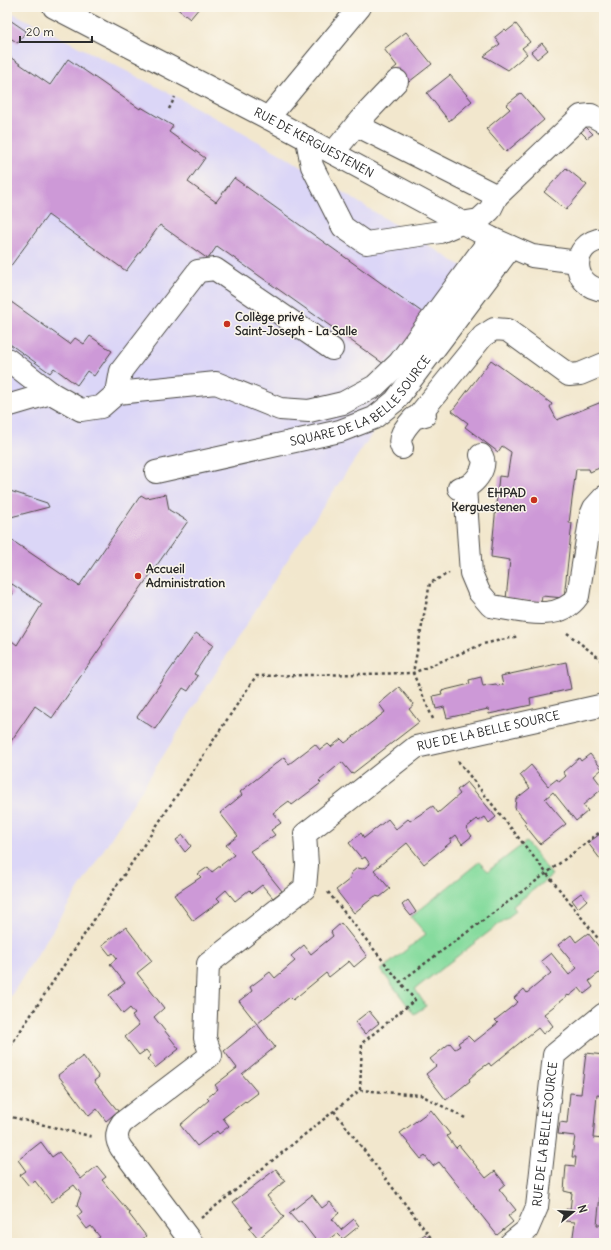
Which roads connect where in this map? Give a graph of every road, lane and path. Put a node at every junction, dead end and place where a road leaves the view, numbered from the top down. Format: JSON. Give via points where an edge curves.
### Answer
{"nodes":[{"id":1,"x":54,"y":7,"type":"edge"},
{"id":2,"x":360,"y":7,"type":"edge"},
{"id":3,"x":397,"y":81,"type":"dead end"},
{"id":4,"x":268,"y":118,"type":"junction"},
{"id":5,"x":602,"y":121,"type":"dead end"},
{"id":6,"x":356,"y":125,"type":"junction"},
{"id":7,"x":307,"y":139,"type":"junction"},
{"id":8,"x":333,"y":153,"type":"junction"},
{"id":9,"x":497,"y":196,"type":"junction"},
{"id":10,"x":461,"y":223,"type":"junction"},
{"id":11,"x":491,"y":238,"type":"junction"},
{"id":12,"x":604,"y":239,"type":"edge"},
{"id":13,"x":511,"y":247,"type":"junction"},
{"id":14,"x":578,"y":262,"type":"junction"},
{"id":15,"x":604,"y":290,"type":"edge"},
{"id":16,"x":332,"y":349,"type":"dead end"},
{"id":17,"x":7,"y":359,"type":"edge"},
{"id":18,"x":604,"y":364,"type":"edge"},
{"id":19,"x":51,"y":393,"type":"junction"},
{"id":20,"x":117,"y":393,"type":"junction"},
{"id":21,"x":7,"y":406,"type":"edge"},
{"id":22,"x":402,"y":448,"type":"dead end"},
{"id":23,"x":481,"y":454,"type":"dead end"},
{"id":24,"x":156,"y":472,"type":"dead end"},
{"id":25,"x":604,"y":497,"type":"edge"},
{"id":26,"x":470,"y":561,"type":"junction"},
{"id":27,"x":549,"y":614,"type":"junction"},
{"id":28,"x":521,"y":635,"type":"dead end"},
{"id":29,"x":604,"y":665,"type":"edge"},
{"id":30,"x":413,"y":673,"type":"junction"},
{"id":31,"x":604,"y":704,"type":"edge"},
{"id":32,"x":442,"y":741,"type":"junction"},
{"id":33,"x":604,"y":829,"type":"edge"},
{"id":34,"x":307,"y":866,"type":"junction"},
{"id":35,"x":547,"y":874,"type":"junction"},
{"id":36,"x":604,"y":946,"type":"edge"},
{"id":37,"x":400,"y":982,"type":"junction"},
{"id":38,"x":604,"y":1014,"type":"edge"},
{"id":39,"x":7,"y":1051,"type":"edge"},
{"id":40,"x":360,"y":1090,"type":"junction"},
{"id":41,"x":334,"y":1111,"type":"junction"},
{"id":42,"x":7,"y":1116,"type":"edge"},
{"id":43,"x":467,"y":1119,"type":"dead end"},
{"id":44,"x":117,"y":1143,"type":"junction"},
{"id":45,"x":188,"y":1238,"type":"edge"},
{"id":46,"x":435,"y":1243,"type":"edge"},
{"id":47,"x":511,"y":1243,"type":"edge"}],
"edges":[{"from":1,"to":4,"type":"street","name":"RUE DE KERGUESTENEN"},
{"from":2,"to":4,"type":"street"},
{"from":3,"to":6,"type":"street"},
{"from":4,"to":7,"type":"street","name":"RUE DE KERGUESTENEN"},
{"from":5,"to":9,"type":"street","via":[[591,115],[581,116]]},
{"from":6,"to":8,"type":"street"},
{"from":6,"to":9,"type":"street"},
{"from":7,"to":8,"type":"street","name":"RUE DE KERGUESTENEN"},
{"from":7,"to":10,"type":"street","via":[[312,166],[343,227],[366,243],[440,232]]},
{"from":8,"to":10,"type":"street","name":"RUE DE KERGUESTENEN"},
{"from":9,"to":10,"type":"street","via":[[490,210],[479,220]]},
{"from":10,"to":11,"type":"street","name":"RUE DE KERGUESTENEN"},
{"from":11,"to":13,"type":"street","name":"RUE DE KERGUESTENEN"},
{"from":11,"to":20,"type":"street","via":[[399,363],[375,386],[342,403],[309,411],[280,409],[216,383]]},
{"from":12,"to":14,"type":"street","via":[[587,245],[580,252]]},
{"from":13,"to":14,"type":"street","name":"RUE DE KERGUESTENEN","via":[[532,256]]},
{"from":13,"to":24,"type":"street","name":"SQUARE DE LA BELLE SOURCE","via":[[395,401],[374,418],[340,431]]},
{"from":14,"to":15,"type":"street","via":[[582,280],[589,286]]},
{"from":16,"to":20,"type":"street","via":[[215,269],[198,271],[121,371]]},
{"from":17,"to":19,"type":"street"},
{"from":18,"to":22,"type":"street","via":[[580,374],[569,375],[507,330],[494,329],[482,336],[422,415],[414,418],[402,435]]},
{"from":19,"to":20,"type":"street","via":[[81,410],[101,407]]},
{"from":19,"to":21,"type":"street"},
{"from":23,"to":26,"type":"street","via":[[483,468],[471,485],[462,488]]},
{"from":25,"to":27,"type":"street","via":[[590,515],[578,596],[566,608]]},
{"from":26,"to":27,"type":"street","via":[[474,583],[491,606]]},
{"from":26,"to":30,"type":"path","via":[[430,583]]},
{"from":27,"to":29,"type":"path"},
{"from":28,"to":30,"type":"path","via":[[484,644]]},
{"from":30,"to":32,"type":"path"},
{"from":30,"to":39,"type":"path","via":[[256,676]]},
{"from":31,"to":32,"type":"street","name":"RUE DE LA BELLE SOURCE"},
{"from":32,"to":34,"type":"street","name":"RUE DE LA BELLE SOURCE","via":[[416,747],[305,834]]},
{"from":32,"to":35,"type":"path"},
{"from":33,"to":35,"type":"path"},
{"from":34,"to":37,"type":"path"},
{"from":34,"to":44,"type":"street","name":"RUE DE LA BELLE SOURCE","via":[[305,888],[208,964],[205,1038],[211,1054],[122,1123],[116,1135]]},
{"from":35,"to":36,"type":"path"},
{"from":35,"to":37,"type":"path"},
{"from":37,"to":40,"type":"path","via":[[415,1000],[362,1043]]},
{"from":38,"to":47,"type":"street","name":"RUE DE LA BELLE SOURCE","via":[[554,1055],[537,1207],[527,1230]]},
{"from":40,"to":41,"type":"path"},
{"from":40,"to":43,"type":"path","via":[[422,1095]]},
{"from":41,"to":45,"type":"path"},
{"from":41,"to":46,"type":"path"},
{"from":42,"to":44,"type":"path"},
{"from":44,"to":45,"type":"street"}]}
